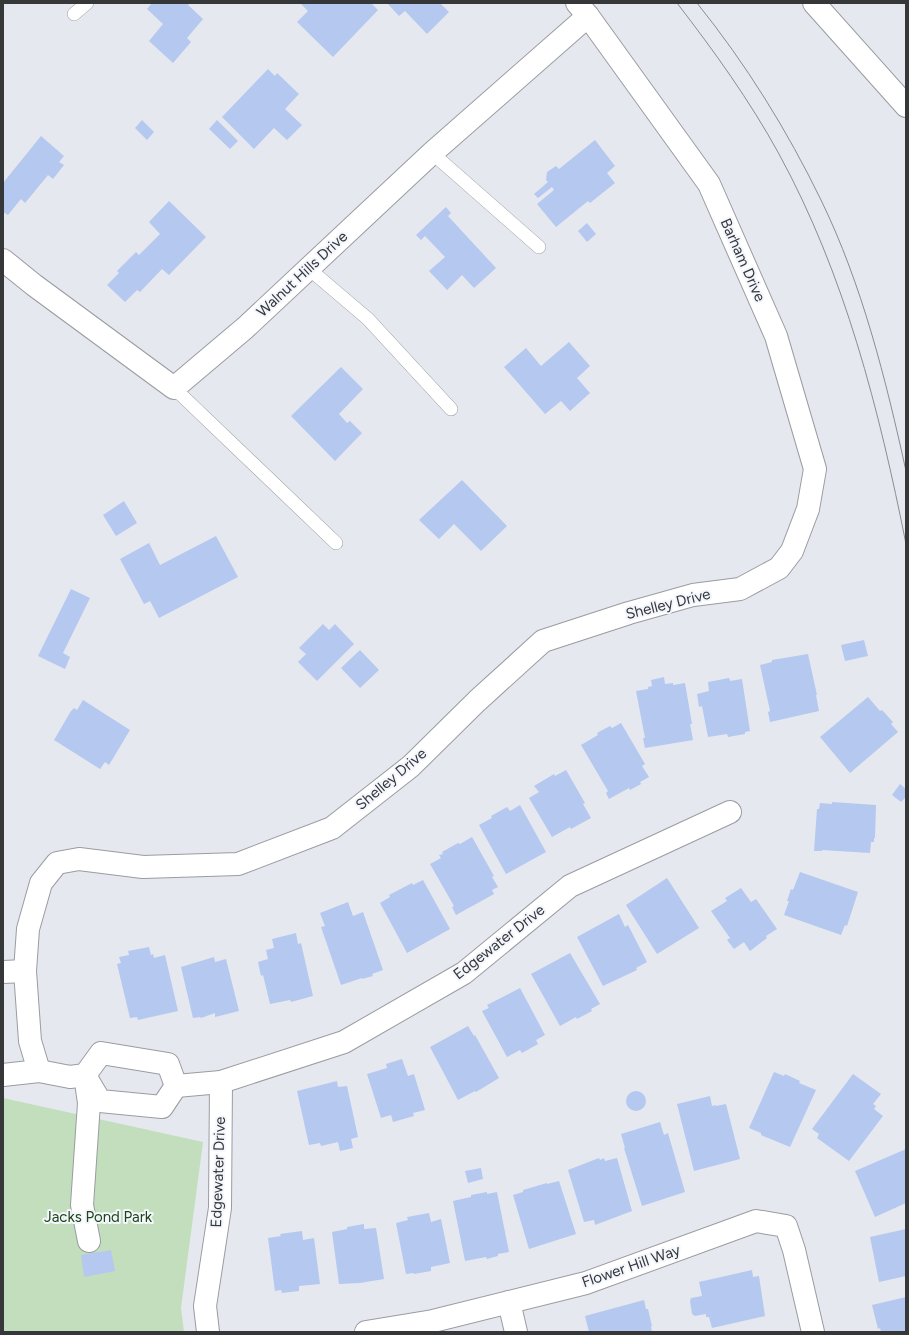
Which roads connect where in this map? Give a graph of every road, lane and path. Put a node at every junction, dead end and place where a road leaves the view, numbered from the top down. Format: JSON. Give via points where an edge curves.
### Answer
{"nodes":[{"id":1,"x":87,"y":3,"type":"edge"},
{"id":2,"x":814,"y":3,"type":"edge"},
{"id":3,"x":583,"y":10,"type":"edge"},
{"id":4,"x":74,"y":14,"type":"dead end"},
{"id":5,"x":906,"y":106,"type":"edge"},
{"id":6,"x":432,"y":153,"type":"junction"},
{"id":7,"x":539,"y":247,"type":"dead end"},
{"id":8,"x":3,"y":260,"type":"edge"},
{"id":9,"x":308,"y":268,"type":"junction"},
{"id":10,"x":174,"y":388,"type":"junction"},
{"id":11,"x":451,"y":409,"type":"dead end"},
{"id":12,"x":336,"y":544,"type":"dead end"},
{"id":13,"x":792,"y":551,"type":"joint"},
{"id":14,"x":730,"y":812,"type":"dead end"},
{"id":15,"x":25,"y":971,"type":"junction"},
{"id":16,"x":3,"y":972,"type":"edge"},
{"id":17,"x":39,"y":1071,"type":"junction"},
{"id":18,"x":3,"y":1075,"type":"edge"},
{"id":19,"x":85,"y":1075,"type":"junction"},
{"id":20,"x":221,"y":1082,"type":"junction"},
{"id":21,"x":176,"y":1086,"type":"junction"},
{"id":22,"x":89,"y":1242,"type":"dead end"},
{"id":23,"x":509,"y":1302,"type":"junction"},
{"id":24,"x":208,"y":1332,"type":"edge"},
{"id":25,"x":366,"y":1332,"type":"edge"},
{"id":26,"x":516,"y":1332,"type":"edge"},
{"id":27,"x":813,"y":1332,"type":"edge"}],
"edges":[{"from":1,"to":4,"type":"lane"},
{"from":2,"to":5,"type":"street"},
{"from":3,"to":6,"type":"street","name":"Walnut Hills Drive"},
{"from":3,"to":13,"type":"street","name":"Barham Drive","via":[[709,184],[776,336],[815,469],[808,509]]},
{"from":6,"to":7,"type":"lane"},
{"from":6,"to":9,"type":"street","name":"Walnut Hills Drive"},
{"from":8,"to":10,"type":"street"},
{"from":9,"to":10,"type":"street","name":"Walnut Hills Drive","via":[[245,328]]},
{"from":9,"to":11,"type":"lane","via":[[368,319]]},
{"from":10,"to":12,"type":"lane"},
{"from":13,"to":15,"type":"street","name":"Shelley Drive","via":[[779,568],[740,590],[693,595],[543,640],[476,701],[411,766],[332,828],[238,864],[143,867],[79,859],[57,863],[41,883],[28,929]]},
{"from":14,"to":20,"type":"street","name":"Edgewater Drive","via":[[570,886],[464,973],[344,1042]]},
{"from":15,"to":16,"type":"street"},
{"from":15,"to":17,"type":"street","name":"Shelley Drive","via":[[30,1041]]},
{"from":17,"to":18,"type":"street"},
{"from":17,"to":19,"type":"street","via":[[70,1077]]},
{"from":19,"to":21,"type":"street","via":[[100,1101],[162,1107]]},
{"from":19,"to":21,"type":"street","via":[[101,1053],[168,1064]]},
{"from":19,"to":22,"type":"street","via":[[89,1103],[82,1205]]},
{"from":20,"to":21,"type":"street","name":"Edgewater Drive"},
{"from":20,"to":24,"type":"street","name":"Edgewater Drive","via":[[220,1208],[205,1306]]},
{"from":23,"to":25,"type":"street","name":"Flower Hill Way","via":[[433,1321]]},
{"from":23,"to":26,"type":"street"},
{"from":23,"to":27,"type":"street","name":"Flower Hill Way","via":[[586,1283],[756,1221],[786,1226]]}]}
